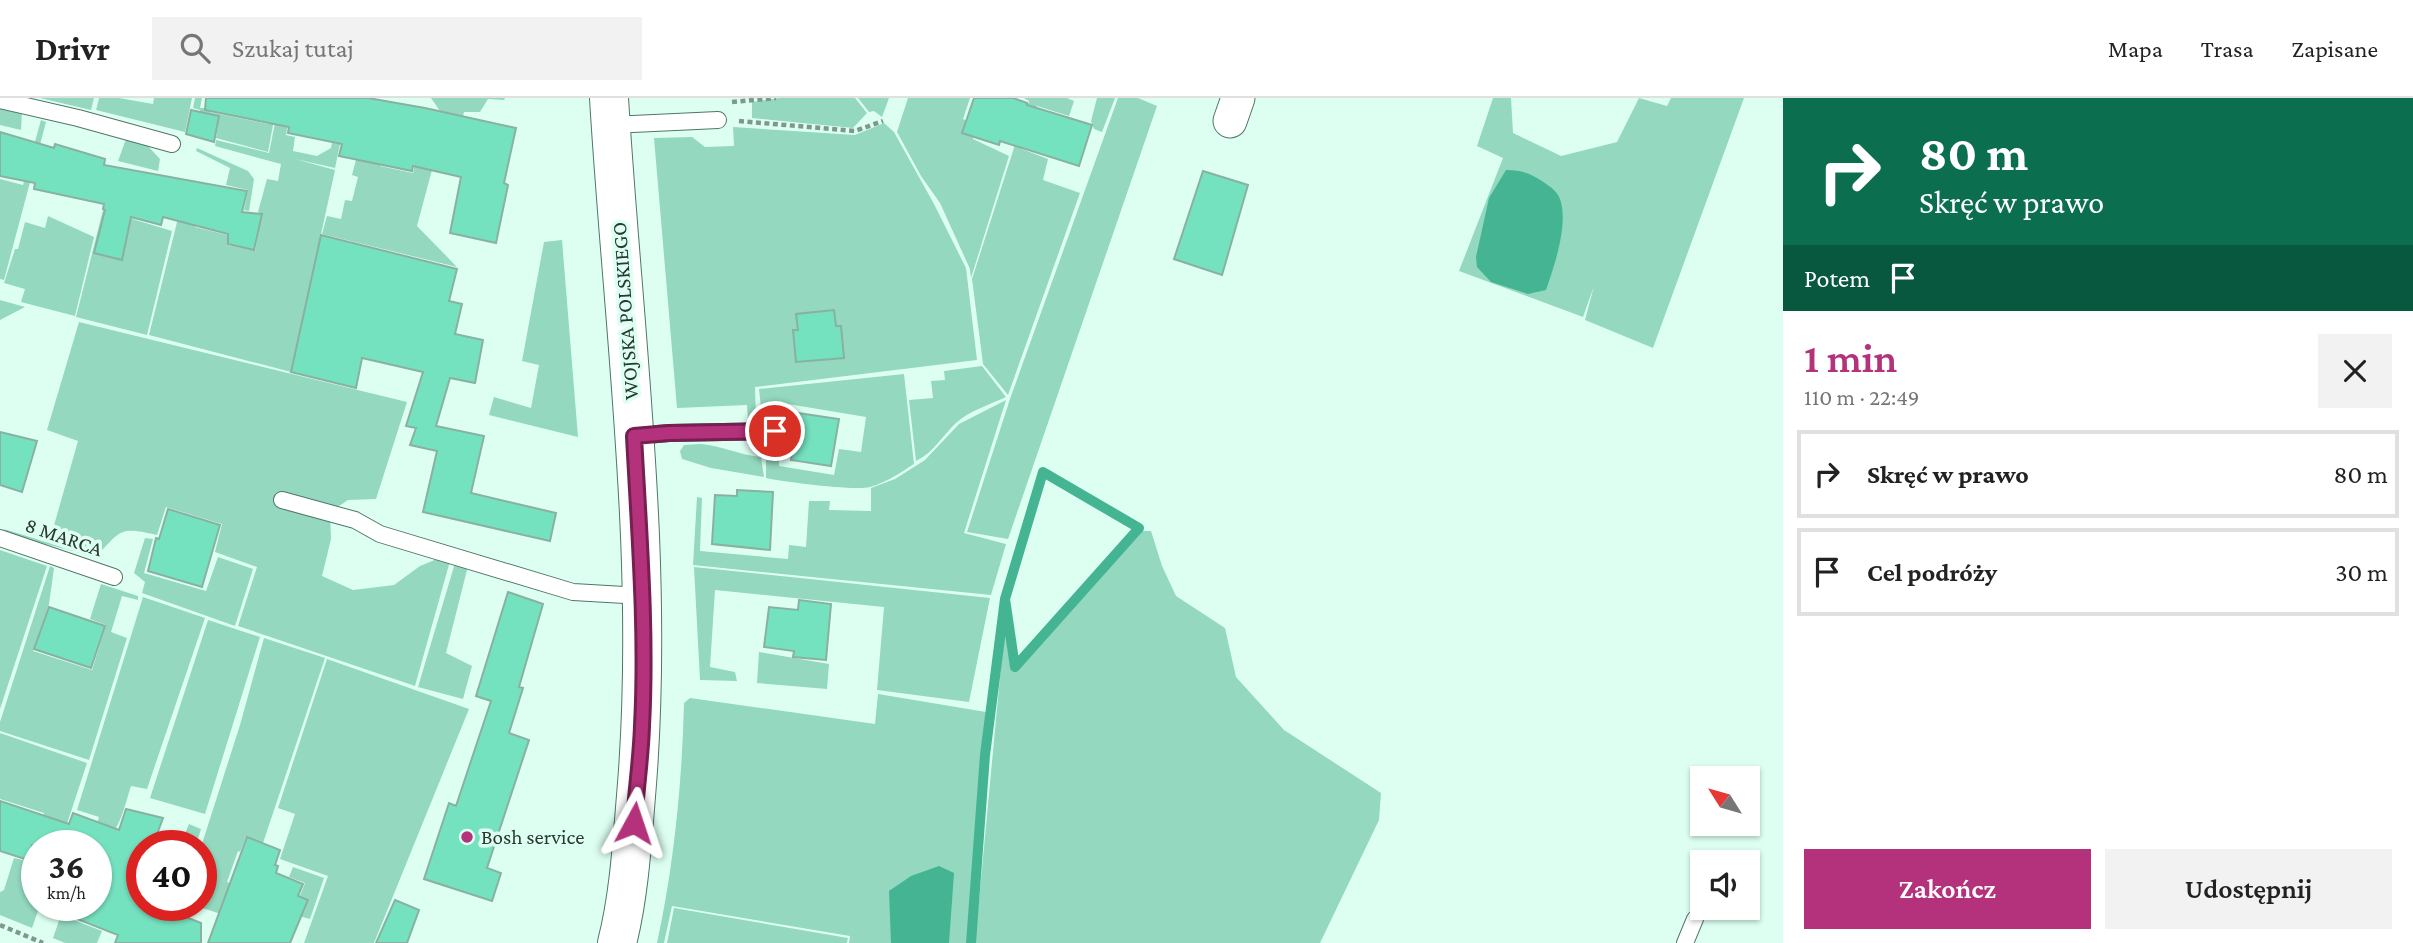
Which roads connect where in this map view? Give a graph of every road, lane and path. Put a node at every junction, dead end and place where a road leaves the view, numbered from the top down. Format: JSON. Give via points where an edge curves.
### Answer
{"nodes":[{"id":1,"x":0,"y":100,"type":"edge"},
{"id":2,"x":610,"y":112,"type":"edge"},
{"id":3,"x":718,"y":120,"type":"joint"},
{"id":4,"x":883,"y":121,"type":"dead end"},
{"id":5,"x":172,"y":144,"type":"dead end"},
{"id":6,"x":775,"y":431,"type":"dead end"},
{"id":7,"x":634,"y":436,"type":"junction"},
{"id":8,"x":282,"y":499,"type":"dead end"},
{"id":9,"x":0,"y":538,"type":"edge"},
{"id":10,"x":114,"y":577,"type":"dead end"},
{"id":11,"x":643,"y":596,"type":"junction"},
{"id":12,"x":1695,"y":920,"type":"edge"},
{"id":13,"x":0,"y":925,"type":"edge"},
{"id":14,"x":43,"y":943,"type":"edge"},
{"id":15,"x":617,"y":943,"type":"edge"},
{"id":16,"x":1685,"y":943,"type":"edge"}],
"edges":[{"from":1,"to":5,"type":"lane"},
{"from":2,"to":3,"type":"lane"},
{"from":2,"to":7,"type":"street","name":"WOJSKA POLSKIEGO"},
{"from":3,"to":4,"type":"path","via":[[855,131]]},
{"from":6,"to":7,"type":"lane"},
{"from":7,"to":11,"type":"street","name":"WOJSKA POLSKIEGO"},
{"from":8,"to":11,"type":"lane","via":[[355,520],[380,534],[573,592]]},
{"from":9,"to":10,"type":"lane","name":"8 MARCA"},
{"from":11,"to":15,"type":"street","name":"WOJSKA POLSKIEGO","via":[[642,727],[632,847]]},
{"from":12,"to":16,"type":"lane"},
{"from":13,"to":14,"type":"path"}]}
